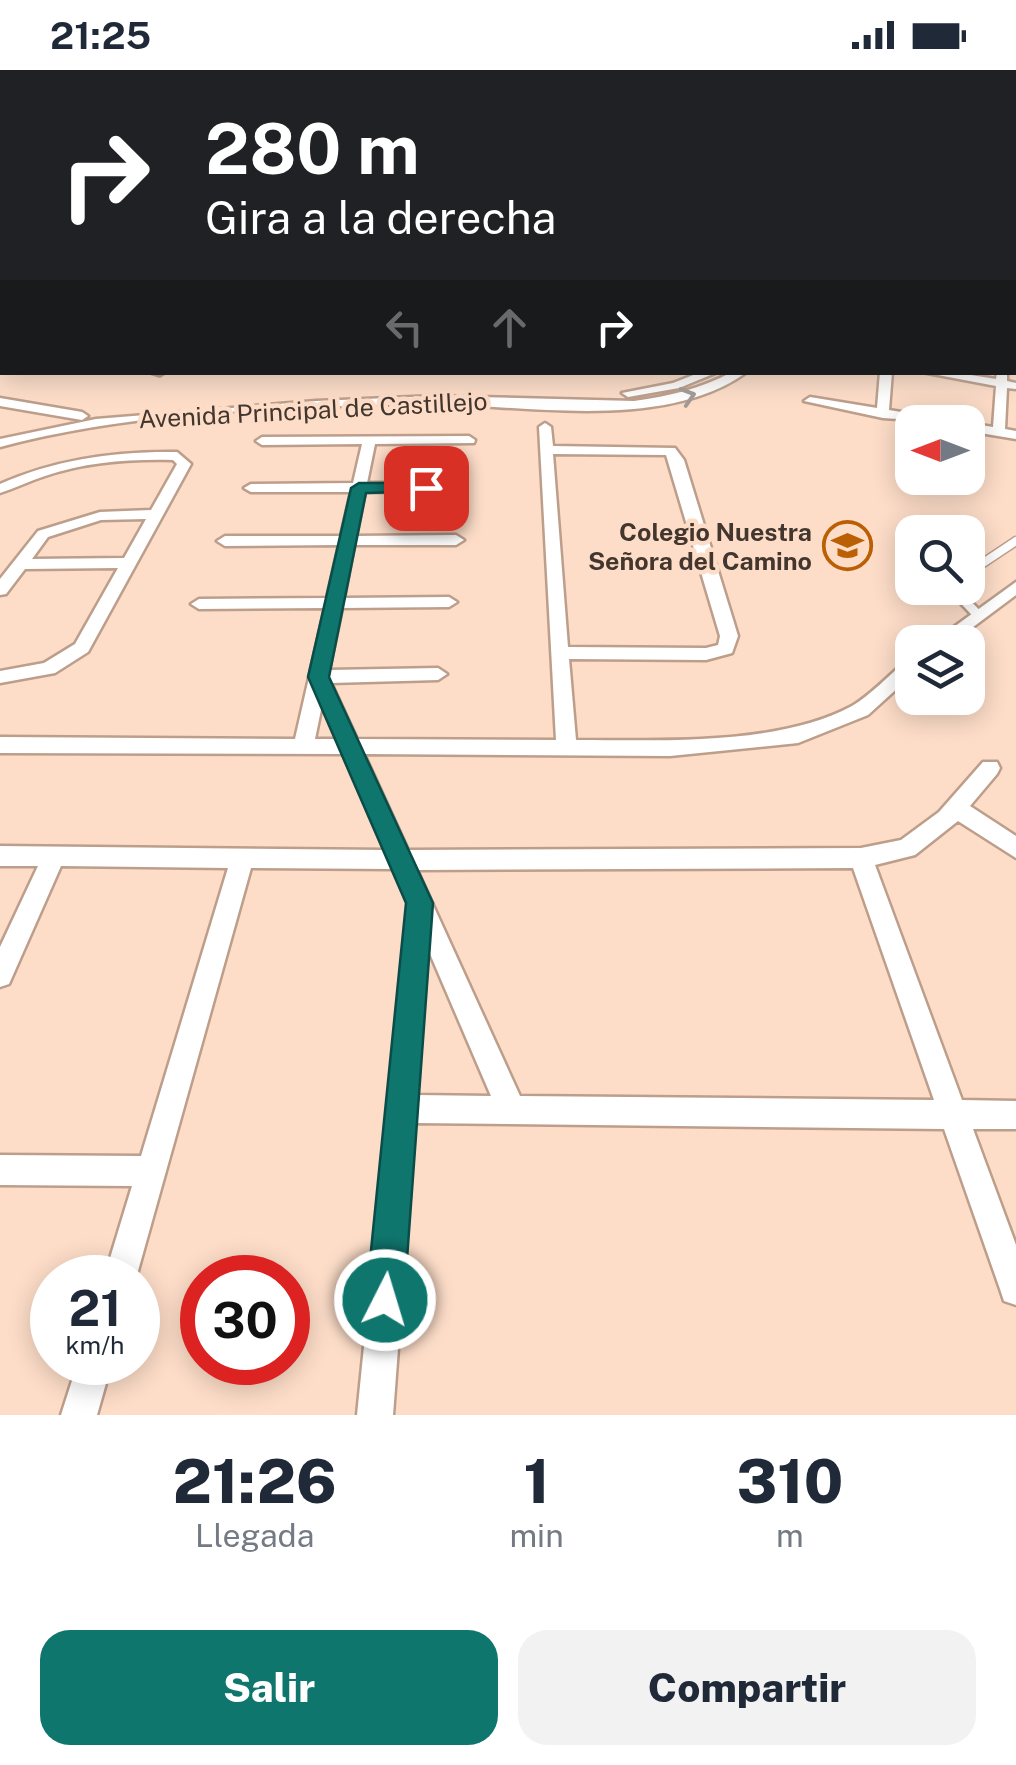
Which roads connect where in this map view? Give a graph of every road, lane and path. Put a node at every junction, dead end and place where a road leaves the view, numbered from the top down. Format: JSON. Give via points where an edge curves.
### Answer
{"nodes":[{"id":1,"x":705,"y":375,"type":"edge"},
{"id":2,"x":736,"y":375,"type":"edge"},
{"id":3,"x":886,"y":375,"type":"edge"},
{"id":4,"x":954,"y":375,"type":"edge"},
{"id":5,"x":1007,"y":381,"type":"edge"},
{"id":6,"x":0,"y":402,"type":"edge"},
{"id":7,"x":56,"y":414,"type":"junction"},
{"id":8,"x":883,"y":414,"type":"junction"},
{"id":9,"x":895,"y":416,"type":"edge"},
{"id":10,"x":124,"y":419,"type":"junction"},
{"id":11,"x":804,"y":420,"type":"dead end"},
{"id":12,"x":545,"y":427,"type":"dead end"},
{"id":13,"x":985,"y":430,"type":"edge"},
{"id":14,"x":0,"y":432,"type":"edge"},
{"id":15,"x":999,"y":432,"type":"junction"},
{"id":16,"x":1016,"y":435,"type":"edge"},
{"id":17,"x":17,"y":437,"type":"junction"},
{"id":18,"x":469,"y":440,"type":"dead end"},
{"id":19,"x":262,"y":441,"type":"dead end"},
{"id":20,"x":369,"y":441,"type":"junction"},
{"id":21,"x":0,"y":443,"type":"edge"},
{"id":22,"x":546,"y":450,"type":"junction"},
{"id":23,"x":459,"y":487,"type":"dead end"},
{"id":24,"x":251,"y":488,"type":"dead end"},
{"id":25,"x":359,"y":488,"type":"junction"},
{"id":26,"x":0,"y":489,"type":"edge"},
{"id":27,"x":158,"y":514,"type":"junction"},
{"id":28,"x":348,"y":540,"type":"junction"},
{"id":29,"x":456,"y":540,"type":"dead end"},
{"id":30,"x":1016,"y":540,"type":"edge"},
{"id":31,"x":225,"y":542,"type":"dead end"},
{"id":32,"x":131,"y":562,"type":"junction"},
{"id":33,"x":985,"y":562,"type":"edge"},
{"id":34,"x":19,"y":564,"type":"junction"},
{"id":35,"x":1016,"y":587,"type":"edge"},
{"id":36,"x":0,"y":590,"type":"edge"},
{"id":37,"x":450,"y":602,"type":"dead end"},
{"id":38,"x":335,"y":603,"type":"junction"},
{"id":39,"x":199,"y":604,"type":"dead end"},
{"id":40,"x":968,"y":605,"type":"edge"},
{"id":41,"x":978,"y":616,"type":"junction"},
{"id":42,"x":966,"y":625,"type":"edge"},
{"id":43,"x":559,"y":653,"type":"junction"},
{"id":44,"x":438,"y":674,"type":"dead end"},
{"id":45,"x":319,"y":677,"type":"junction"},
{"id":46,"x":0,"y":678,"type":"edge"},
{"id":47,"x":895,"y":680,"type":"edge"},
{"id":48,"x":0,"y":745,"type":"edge"},
{"id":49,"x":304,"y":745,"type":"junction"},
{"id":50,"x":349,"y":745,"type":"junction"},
{"id":51,"x":566,"y":747,"type":"junction"},
{"id":52,"x":990,"y":768,"type":"dead end"},
{"id":53,"x":956,"y":808,"type":"junction"},
{"id":54,"x":1016,"y":848,"type":"edge"},
{"id":55,"x":0,"y":856,"type":"edge"},
{"id":56,"x":54,"y":856,"type":"junction"},
{"id":57,"x":243,"y":856,"type":"junction"},
{"id":58,"x":860,"y":858,"type":"junction"},
{"id":59,"x":411,"y":860,"type":"junction"},
{"id":60,"x":419,"y":903,"type":"junction"},
{"id":61,"x":0,"y":975,"type":"edge"},
{"id":62,"x":401,"y":1109,"type":"junction"},
{"id":63,"x":512,"y":1110,"type":"junction"},
{"id":64,"x":953,"y":1115,"type":"junction"},
{"id":65,"x":1016,"y":1115,"type":"edge"},
{"id":66,"x":0,"y":1170,"type":"edge"},
{"id":67,"x":151,"y":1171,"type":"junction"},
{"id":68,"x":127,"y":1255,"type":"edge"},
{"id":69,"x":1016,"y":1290,"type":"edge"},
{"id":70,"x":88,"y":1385,"type":"edge"},
{"id":71,"x":79,"y":1415,"type":"edge"},
{"id":72,"x":374,"y":1415,"type":"edge"}],
"edges":[{"from":1,"to":7,"type":"street","name":"Avenida Principal de Castillejo","via":[[632,393],[426,390]]},
{"from":10,"to":2,"type":"street","name":"Avenida Principal de Castillejo","one_way":true,"via":[[438,400],[645,404],[682,400]]},
{"from":3,"to":8,"type":"street"},
{"from":4,"to":5,"type":"street"},
{"from":5,"to":15,"type":"street"},
{"from":6,"to":7,"type":"street"},
{"from":7,"to":10,"type":"street"},
{"from":7,"to":14,"type":"street","name":"Avenida Principal de Castillejo"},
{"from":7,"to":17,"type":"street"},
{"from":8,"to":9,"type":"street"},
{"from":8,"to":11,"type":"street","via":[[812,397]]},
{"from":10,"to":17,"type":"street","name":"Avenida Principal de Castillejo"},
{"from":12,"to":22,"type":"street"},
{"from":13,"to":15,"type":"street"},
{"from":15,"to":16,"type":"street"},
{"from":17,"to":21,"type":"street","name":"Avenida Principal de Castillejo"},
{"from":18,"to":20,"type":"street"},
{"from":19,"to":20,"type":"street"},
{"from":20,"to":25,"type":"street"},
{"from":22,"to":43,"type":"street"},
{"from":22,"to":43,"type":"street","via":[[670,451],[729,636],[726,649],[706,654]]},
{"from":23,"to":25,"type":"street"},
{"from":24,"to":25,"type":"street"},
{"from":25,"to":28,"type":"street"},
{"from":26,"to":27,"type":"street","via":[[80,465],[178,456],[184,464]]},
{"from":27,"to":32,"type":"street"},
{"from":27,"to":34,"type":"street","via":[[58,526],[42,534]]},
{"from":28,"to":29,"type":"street"},
{"from":28,"to":31,"type":"street"},
{"from":28,"to":38,"type":"street"},
{"from":30,"to":33,"type":"lane"},
{"from":32,"to":34,"type":"street"},
{"from":32,"to":46,"type":"street","via":[[82,648],[49,670]]},
{"from":34,"to":36,"type":"street"},
{"from":35,"to":41,"type":"street"},
{"from":37,"to":38,"type":"street"},
{"from":38,"to":39,"type":"street"},
{"from":38,"to":45,"type":"street"},
{"from":40,"to":41,"type":"lane"},
{"from":41,"to":42,"type":"street"},
{"from":43,"to":51,"type":"street"},
{"from":44,"to":45,"type":"street"},
{"from":45,"to":49,"type":"street"},
{"from":45,"to":50,"type":"street"},
{"from":47,"to":51,"type":"street","via":[[861,710],[798,736],[670,748]]},
{"from":48,"to":49,"type":"street"},
{"from":49,"to":50,"type":"street"},
{"from":50,"to":51,"type":"street"},
{"from":50,"to":59,"type":"street"},
{"from":52,"to":53,"type":"street"},
{"from":53,"to":54,"type":"street"},
{"from":53,"to":58,"type":"street","via":[[907,848]]},
{"from":55,"to":56,"type":"street"},
{"from":56,"to":57,"type":"street"},
{"from":56,"to":61,"type":"street"},
{"from":57,"to":59,"type":"street"},
{"from":57,"to":67,"type":"street"},
{"from":58,"to":59,"type":"street"},
{"from":58,"to":64,"type":"street"},
{"from":59,"to":60,"type":"street"},
{"from":60,"to":62,"type":"street"},
{"from":60,"to":63,"type":"street"},
{"from":62,"to":63,"type":"street"},
{"from":62,"to":72,"type":"street"},
{"from":63,"to":64,"type":"street"},
{"from":64,"to":65,"type":"street"},
{"from":64,"to":69,"type":"street"},
{"from":66,"to":67,"type":"street"},
{"from":67,"to":68,"type":"street"},
{"from":70,"to":71,"type":"street"}]}
